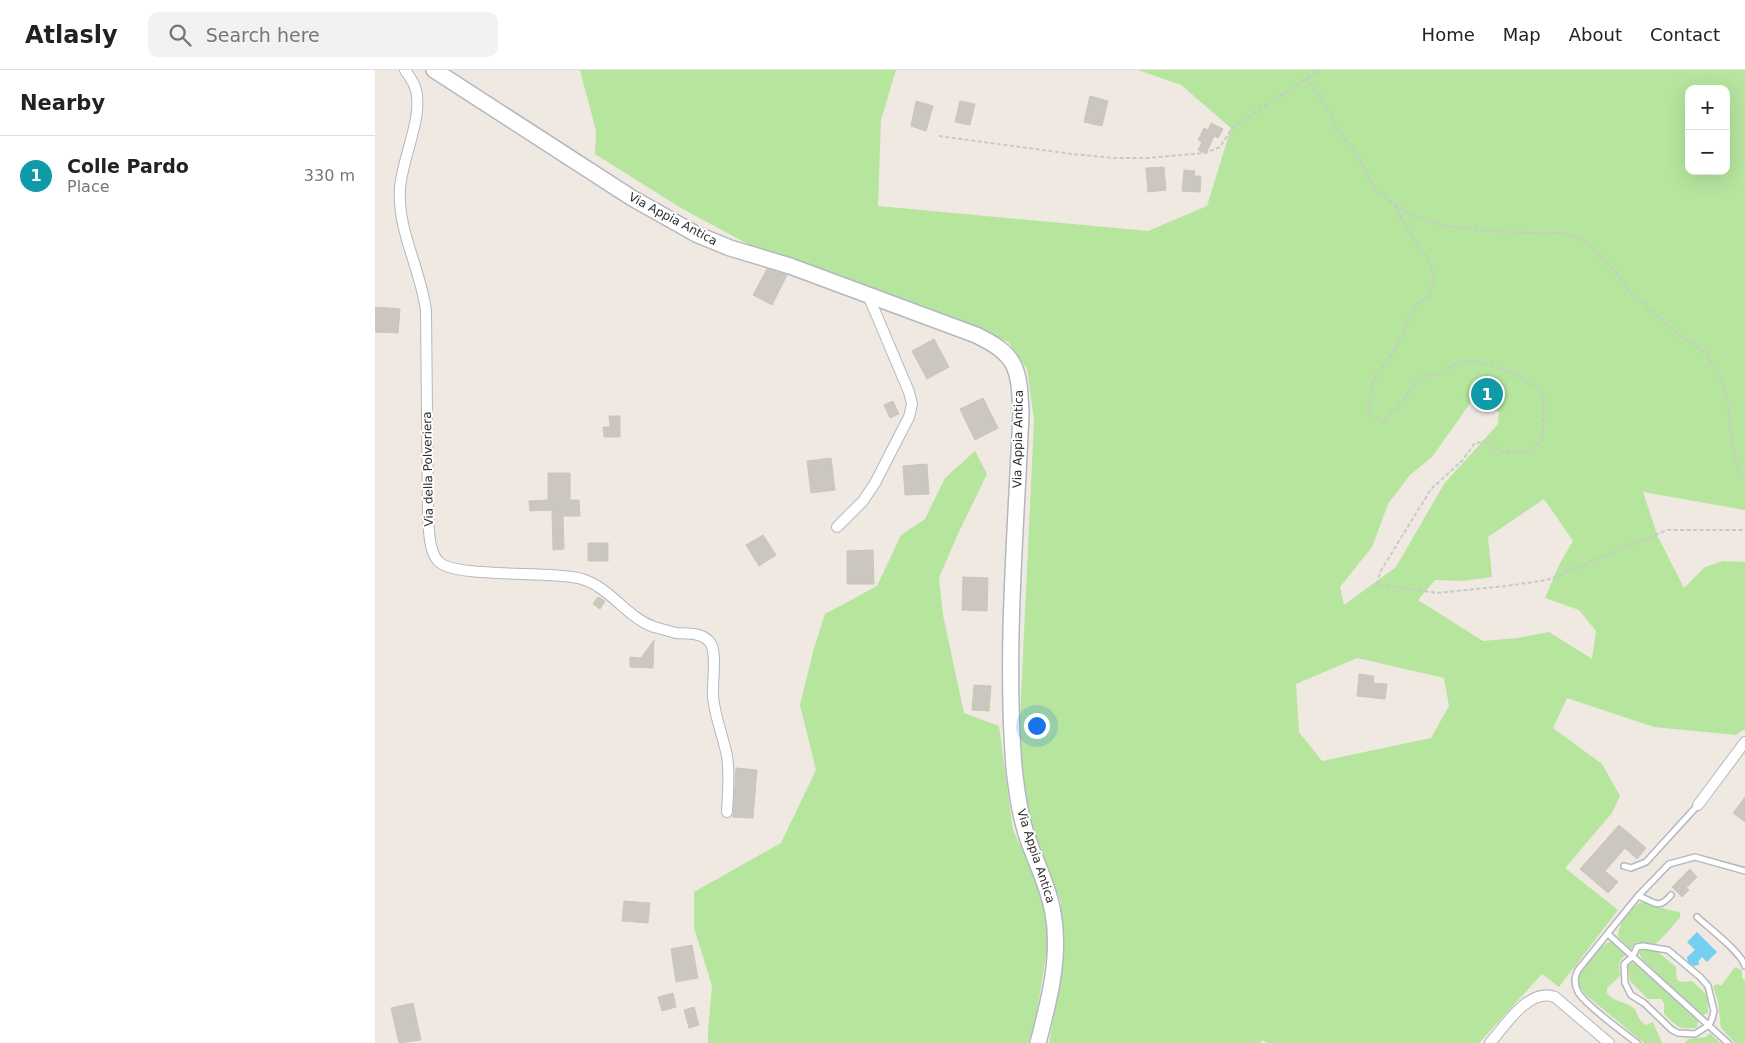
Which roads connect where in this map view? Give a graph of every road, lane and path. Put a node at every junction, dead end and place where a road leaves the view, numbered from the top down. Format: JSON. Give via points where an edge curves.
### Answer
{"nodes":[{"id":1,"x":405,"y":70,"type":"edge"},
{"id":2,"x":434,"y":70,"type":"edge"},
{"id":3,"x":1319,"y":70,"type":"edge"},
{"id":4,"x":1306,"y":78,"type":"junction"},
{"id":5,"x":939,"y":136,"type":"dead end"},
{"id":6,"x":1394,"y":204,"type":"junction"},
{"id":7,"x":868,"y":295,"type":"junction"},
{"id":8,"x":1745,"y":477,"type":"edge"},
{"id":9,"x":837,"y":527,"type":"dead end"},
{"id":10,"x":1745,"y":530,"type":"edge"},
{"id":11,"x":1745,"y":742,"type":"edge"},
{"id":12,"x":1698,"y":805,"type":"joint"},
{"id":13,"x":727,"y":812,"type":"dead end"},
{"id":14,"x":1624,"y":866,"type":"dead end"},
{"id":15,"x":1745,"y":871,"type":"edge"},
{"id":16,"x":1671,"y":895,"type":"dead end"},
{"id":17,"x":1638,"y":896,"type":"junction"},
{"id":18,"x":1697,"y":917,"type":"dead end"},
{"id":19,"x":1608,"y":934,"type":"junction"},
{"id":20,"x":1633,"y":956,"type":"junction"},
{"id":21,"x":1745,"y":966,"type":"edge"},
{"id":22,"x":1709,"y":1025,"type":"junction"},
{"id":23,"x":1038,"y":1043,"type":"edge"},
{"id":24,"x":1490,"y":1043,"type":"edge"},
{"id":25,"x":1609,"y":1043,"type":"edge"},
{"id":26,"x":1637,"y":1043,"type":"edge"},
{"id":27,"x":1729,"y":1043,"type":"edge"}],
"edges":[{"from":1,"to":13,"type":"street","name":"Via della Polveriera","via":[[415,88],[417,101],[399,201],[403,227],[427,311],[428,517],[435,555],[440,563],[454,569],[582,579],[601,588],[648,624],[707,640],[713,651],[715,708],[729,769]]},
{"from":2,"to":7,"type":"street","name":"Via Appia Antica","via":[[631,198],[696,234]]},
{"from":3,"to":4,"type":"path"},
{"from":4,"to":5,"type":"path","via":[[1233,127],[1220,147],[1201,154],[1114,158]]},
{"from":4,"to":6,"type":"path","via":[[1329,110],[1337,129],[1359,157],[1374,188]]},
{"from":6,"to":8,"type":"path","via":[[1417,218],[1445,226],[1559,233],[1574,236],[1594,249],[1632,294],[1705,352],[1719,374],[1728,404],[1738,471]]},
{"from":6,"to":10,"type":"path","via":[[1435,275],[1429,297],[1416,305],[1398,342],[1373,380],[1368,412],[1383,422],[1420,377],[1437,374],[1459,363],[1477,361],[1514,373],[1538,388],[1544,399],[1541,440],[1526,452],[1501,452],[1484,441],[1475,444],[1462,461],[1431,489],[1379,572],[1377,584],[1437,593],[1514,585],[1547,580],[1667,530]]},
{"from":7,"to":9,"type":"street","via":[[911,406],[908,420],[871,490]]},
{"from":7,"to":23,"type":"street","name":"Via Appia Antica","via":[[991,343],[1006,354],[1018,374],[1021,413],[1011,632],[1013,740],[1020,810],[1051,902],[1056,940],[1051,987]]},
{"from":11,"to":12,"type":"street"},
{"from":12,"to":14,"type":"lane","via":[[1646,862],[1631,868]]},
{"from":15,"to":17,"type":"lane","via":[[1701,858],[1685,859],[1669,864]]},
{"from":16,"to":17,"type":"lane","via":[[1659,904]]},
{"from":17,"to":19,"type":"lane"},
{"from":18,"to":21,"type":"lane","via":[[1735,951]]},
{"from":19,"to":20,"type":"lane"},
{"from":19,"to":26,"type":"lane","via":[[1578,970],[1575,986],[1581,998]]},
{"from":20,"to":22,"type":"lane"},
{"from":20,"to":22,"type":"lane","via":[[1637,947],[1664,949],[1700,977],[1712,998],[1714,1011]]},
{"from":20,"to":22,"type":"lane","via":[[1624,964],[1625,983],[1631,995],[1678,1034],[1695,1034]]},
{"from":22,"to":27,"type":"lane"},
{"from":24,"to":25,"type":"street","via":[[1525,1003],[1544,995],[1555,998]]}]}
